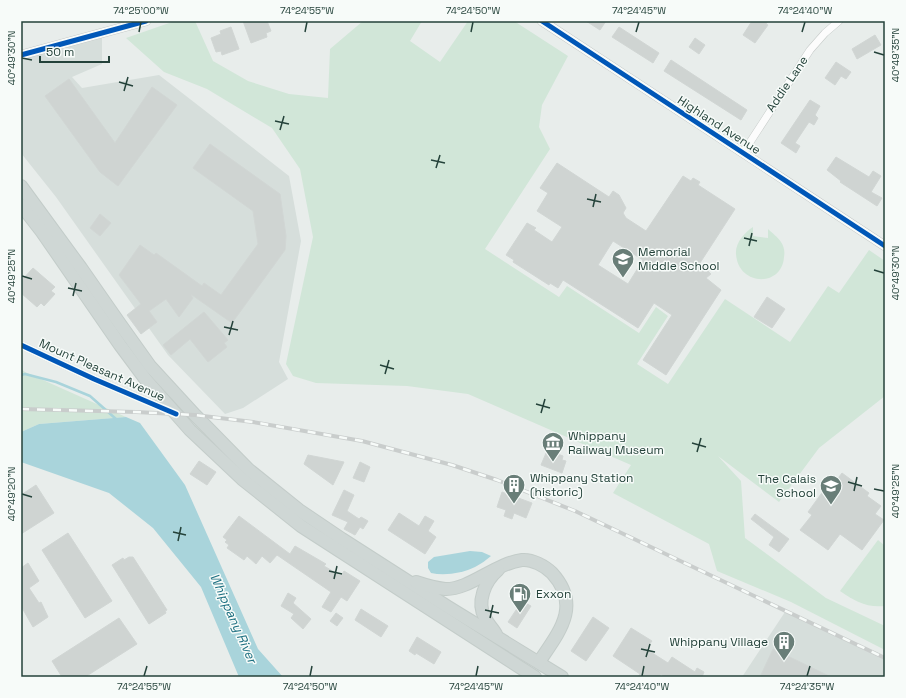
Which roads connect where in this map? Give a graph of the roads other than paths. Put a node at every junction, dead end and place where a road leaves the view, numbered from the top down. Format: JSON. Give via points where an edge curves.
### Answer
{"nodes":[{"id":1,"x":146,"y":21,"type":"edge"},
{"id":2,"x":542,"y":21,"type":"edge"},
{"id":3,"x":839,"y":21,"type":"edge"},
{"id":4,"x":21,"y":55,"type":"edge"},
{"id":5,"x":743,"y":153,"type":"junction"},
{"id":6,"x":21,"y":186,"type":"edge"},
{"id":7,"x":21,"y":204,"type":"edge"},
{"id":8,"x":885,"y":246,"type":"edge"},
{"id":9,"x":21,"y":345,"type":"edge"},
{"id":10,"x":176,"y":414,"type":"junction"},
{"id":11,"x":503,"y":565,"type":"junction"},
{"id":12,"x":386,"y":568,"type":"junction"},
{"id":13,"x":500,"y":638,"type":"junction"},
{"id":14,"x":539,"y":662,"type":"junction"},
{"id":15,"x":534,"y":677,"type":"edge"},
{"id":16,"x":562,"y":677,"type":"edge"}],
"edges":[{"from":1,"to":4,"type":"street"},
{"from":2,"to":5,"type":"street","name":"Highland Avenue"},
{"from":3,"to":5,"type":"street","name":"Addie Lane","via":[[810,50]]},
{"from":5,"to":8,"type":"street","name":"Highland Avenue"},
{"from":6,"to":12,"type":"main road","via":[[150,366],[195,415],[248,469],[298,510]]},
{"from":7,"to":10,"type":"main road","via":[[120,345]]},
{"from":9,"to":10,"type":"street","name":"Mount Pleasant Avenue"},
{"from":10,"to":15,"type":"main road","via":[[242,479],[301,526]]},
{"from":11,"to":12,"type":"main road","via":[[459,587],[447,589],[413,581]]},
{"from":11,"to":13,"type":"main road","via":[[492,575],[481,599],[485,618]]},
{"from":11,"to":14,"type":"main road","via":[[524,560],[539,564],[550,571],[558,581],[566,598],[564,622]]},
{"from":12,"to":13,"type":"main road"},
{"from":13,"to":14,"type":"main road"},
{"from":14,"to":16,"type":"main road"}]}
